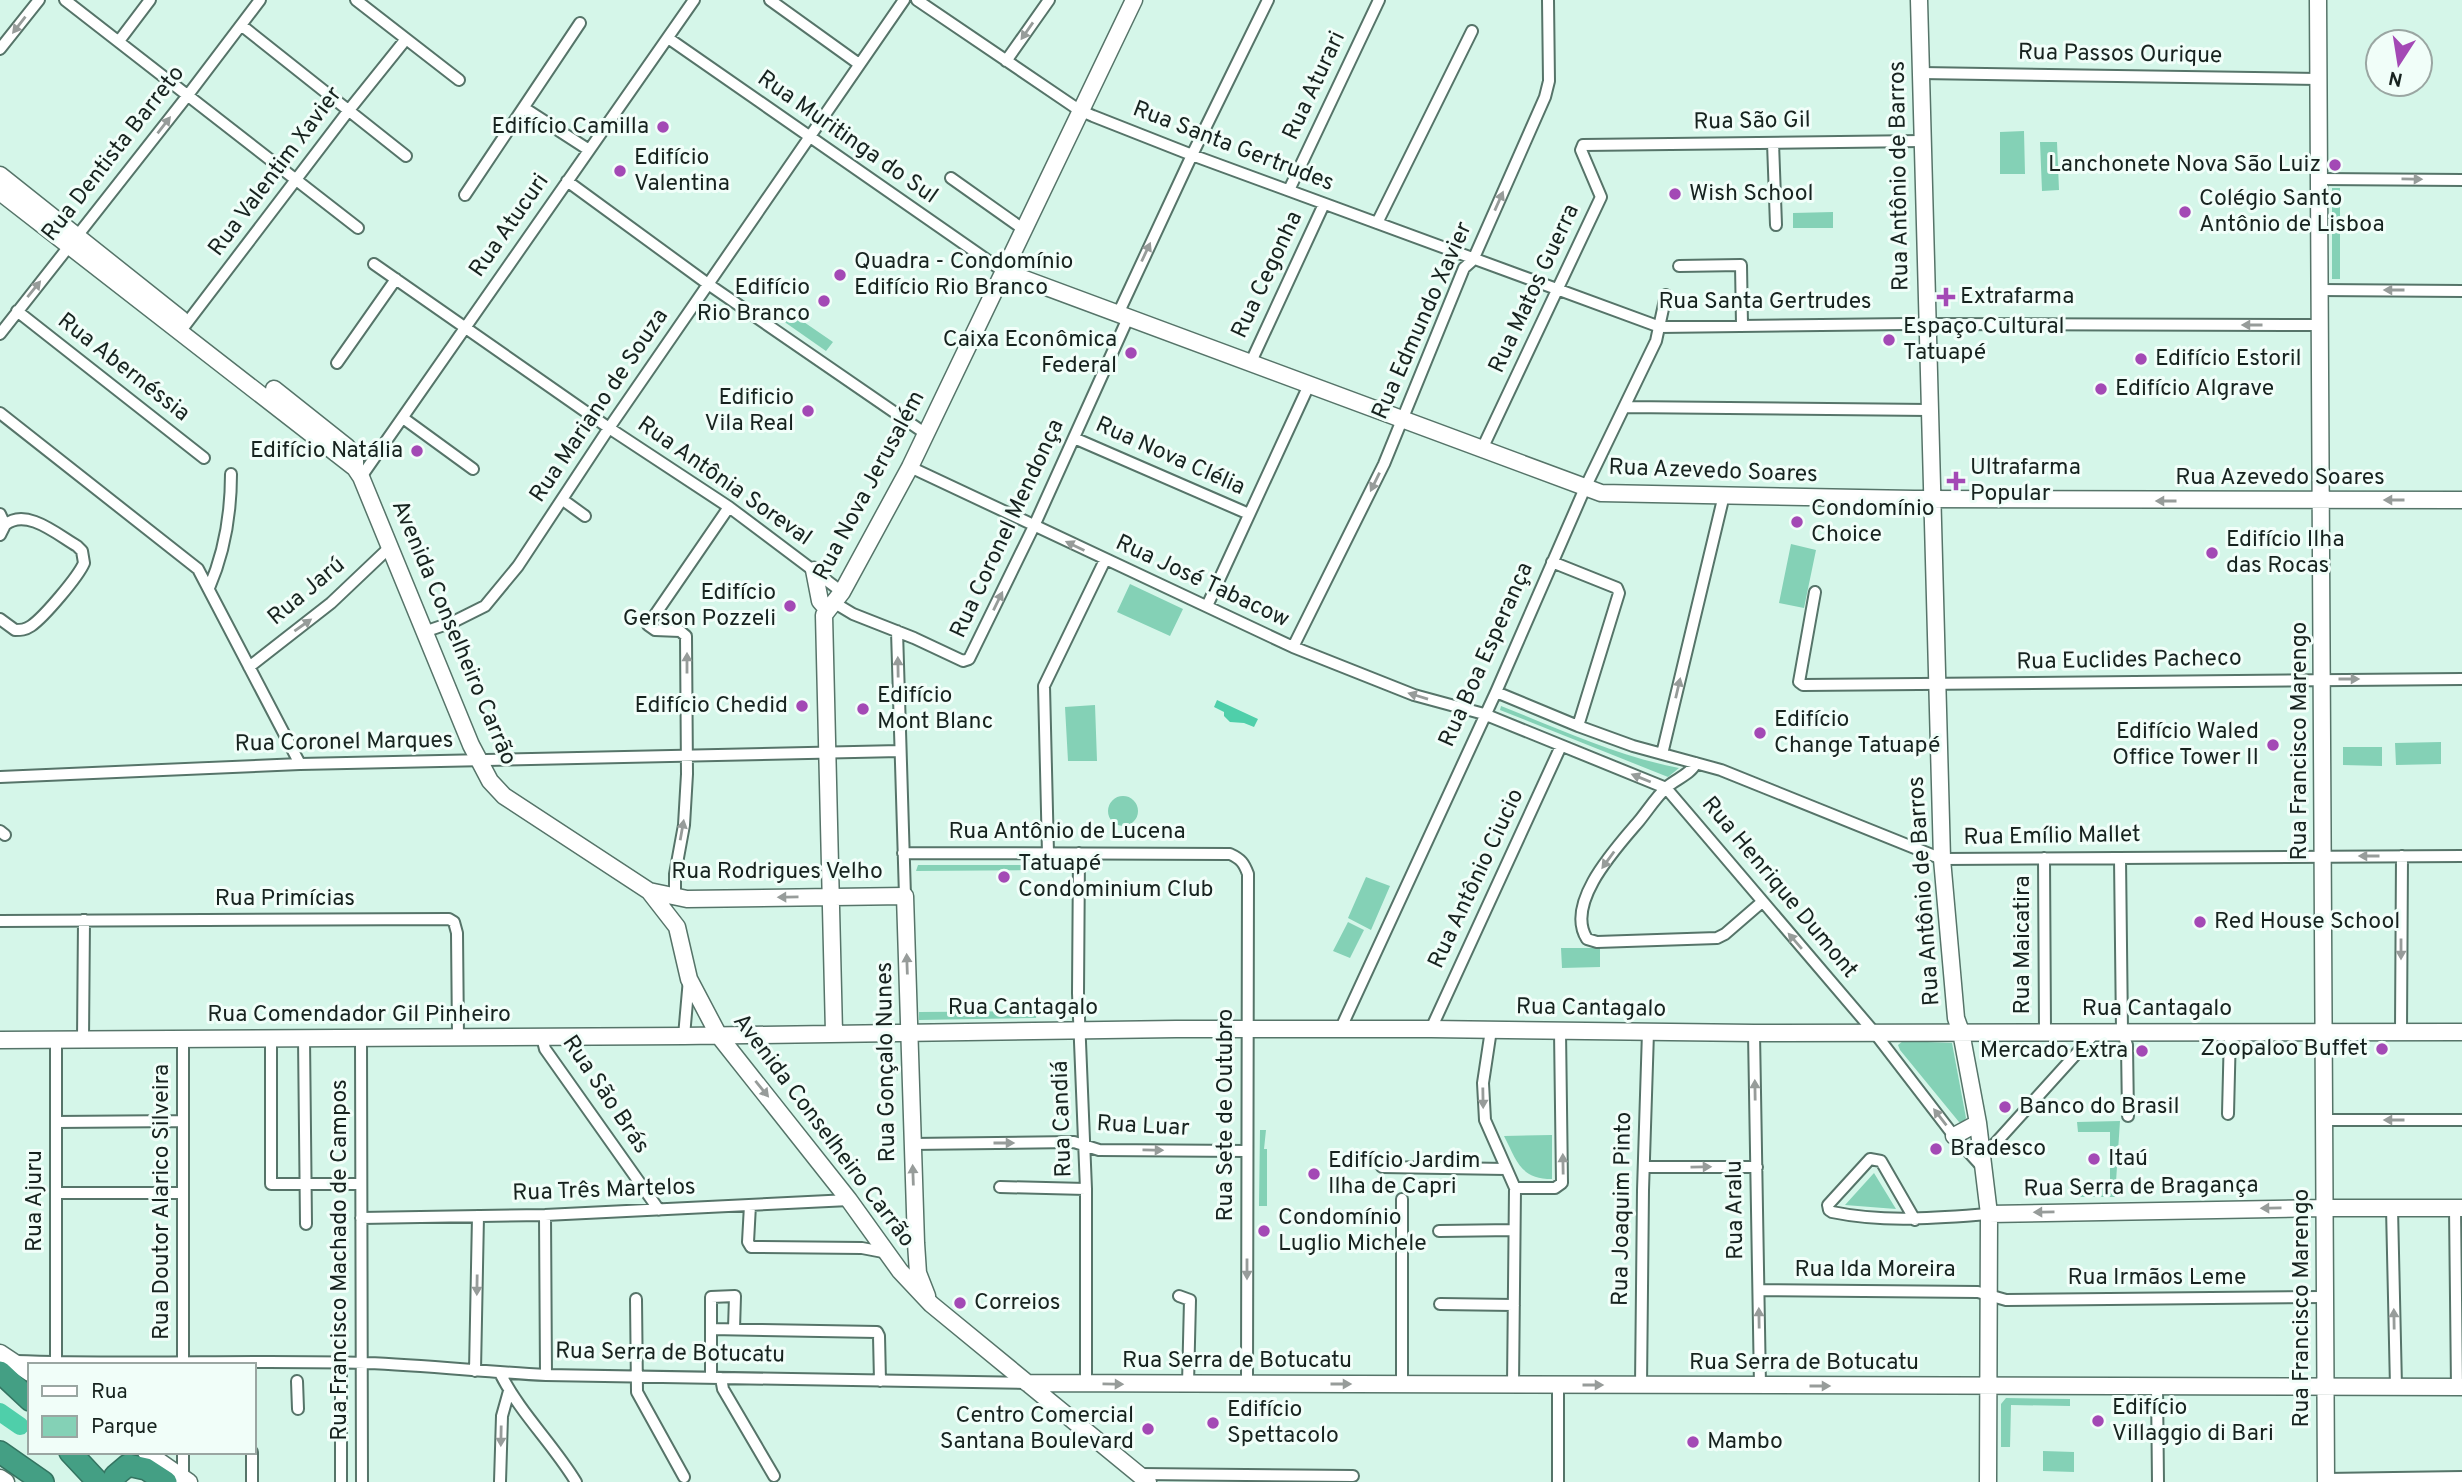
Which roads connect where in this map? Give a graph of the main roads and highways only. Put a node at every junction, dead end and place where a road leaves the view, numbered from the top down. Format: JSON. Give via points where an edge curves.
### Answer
{"nodes":[{"id":1,"x":4,"y":1362,"type":"edge"},
{"id":2,"x":0,"y":1389,"type":"edge"},
{"id":3,"x":28,"y":1397,"type":"edge"},
{"id":4,"x":28,"y":1413,"type":"edge"},
{"id":5,"x":0,"y":1452,"type":"edge"},
{"id":6,"x":74,"y":1455,"type":"edge"},
{"id":7,"x":179,"y":1481,"type":"edge"},
{"id":8,"x":43,"y":1482,"type":"edge"},
{"id":9,"x":98,"y":1482,"type":"edge"},
{"id":10,"x":114,"y":1482,"type":"edge"}],
"edges":[{"from":1,"to":3,"type":"highway"},
{"from":2,"to":4,"type":"highway"},
{"from":5,"to":8,"type":"highway"},
{"from":6,"to":9,"type":"highway"},
{"from":7,"to":10,"type":"highway","via":[[128,1465]]}]}
